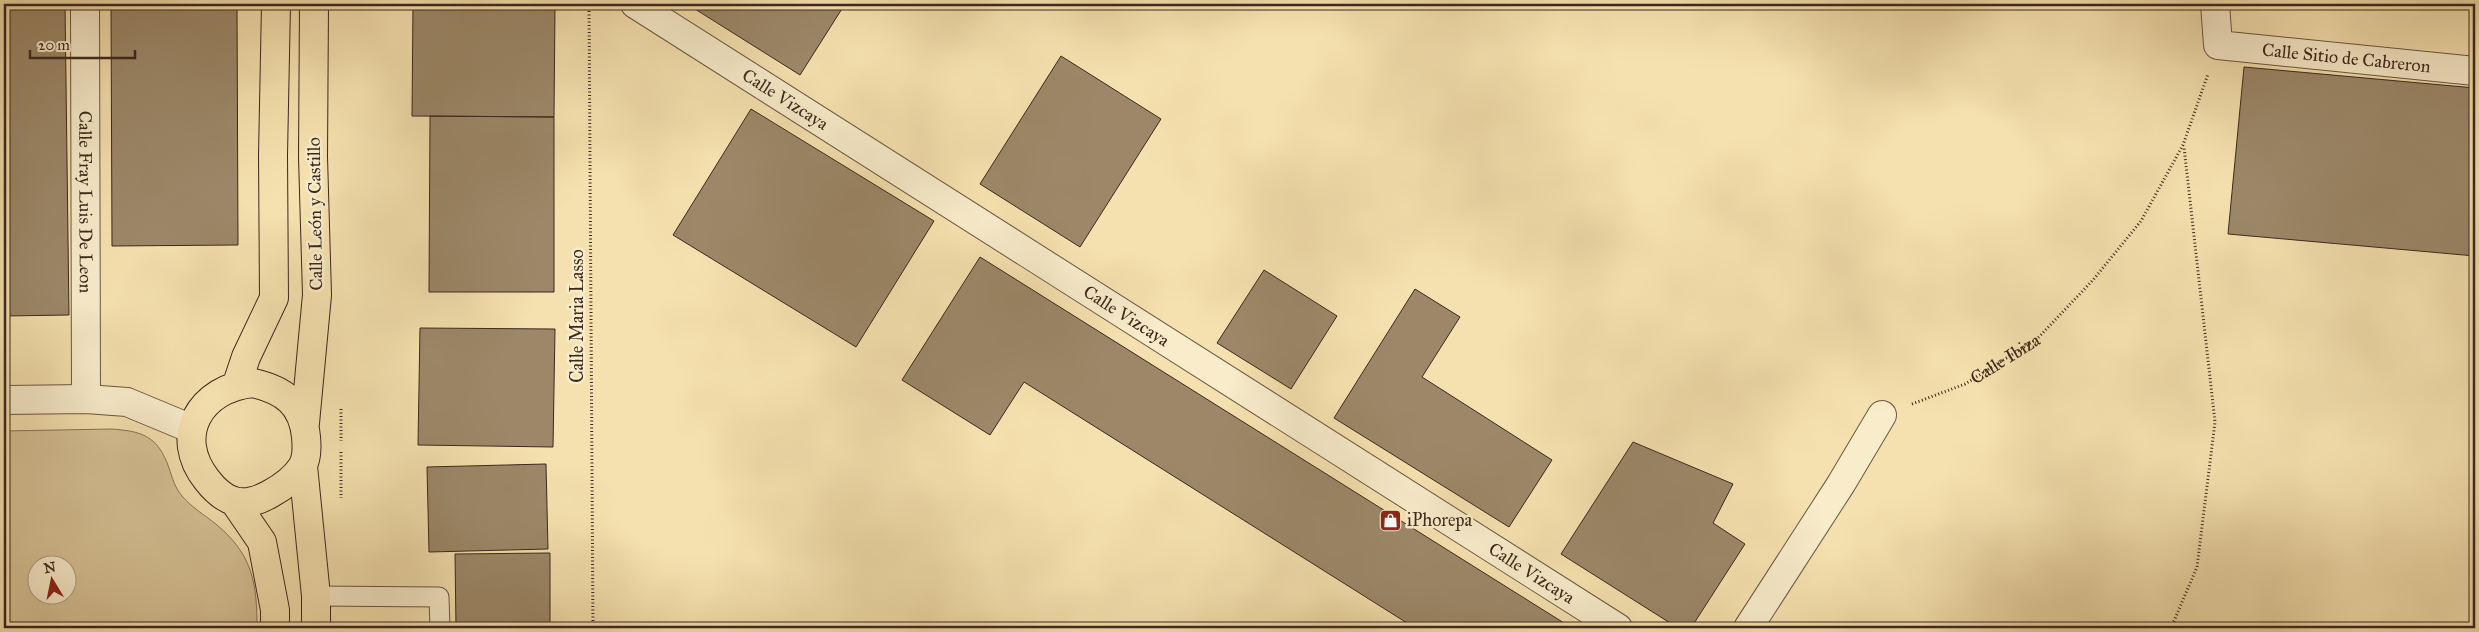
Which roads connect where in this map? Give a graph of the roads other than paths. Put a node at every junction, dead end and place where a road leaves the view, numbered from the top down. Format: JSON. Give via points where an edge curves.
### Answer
{"nodes":[{"id":1,"x":85,"y":4,"type":"edge"},
{"id":2,"x":276,"y":4,"type":"edge"},
{"id":3,"x":314,"y":4,"type":"edge"},
{"id":4,"x":635,"y":4,"type":"edge"},
{"id":5,"x":2215,"y":4,"type":"edge"},
{"id":6,"x":2475,"y":71,"type":"edge"},
{"id":7,"x":237,"y":384,"type":"junction"},
{"id":8,"x":86,"y":399,"type":"junction"},
{"id":9,"x":4,"y":400,"type":"edge"},
{"id":10,"x":1882,"y":415,"type":"road end"},
{"id":11,"x":305,"y":423,"type":"junction"},
{"id":12,"x":192,"y":429,"type":"junction"},
{"id":13,"x":303,"y":466,"type":"junction"},
{"id":14,"x":234,"y":501,"type":"junction"},
{"id":15,"x":316,"y":596,"type":"junction"},
{"id":16,"x":275,"y":628,"type":"edge"},
{"id":17,"x":316,"y":628,"type":"edge"},
{"id":18,"x":440,"y":628,"type":"edge"},
{"id":19,"x":1618,"y":628,"type":"edge"},
{"id":20,"x":1748,"y":628,"type":"edge"}],
"edges":[{"from":1,"to":8,"type":"street","name":"Calle Fray Luis De Leon"},
{"from":2,"to":7,"type":"main road","via":[[274,298]]},
{"from":3,"to":11,"type":"main road","name":"Calle León y Castillo","via":[[313,157],[317,296]]},
{"from":4,"to":19,"type":"street","name":"Calle Vizcaya"},
{"from":5,"to":6,"type":"street","name":"Calle Sitio de Cabreron","via":[[2218,45]]},
{"from":7,"to":11,"type":"main road","via":[[253,382],[272,387],[298,409]]},
{"from":7,"to":12,"type":"main road","via":[[215,394],[198,413]]},
{"from":8,"to":9,"type":"street"},
{"from":8,"to":12,"type":"street","via":[[127,402]]},
{"from":10,"to":20,"type":"street"},
{"from":11,"to":13,"type":"main road","via":[[307,444]]},
{"from":12,"to":14,"type":"main road","via":[[192,449],[202,474],[215,490]]},
{"from":13,"to":14,"type":"main road","via":[[286,485],[268,495],[255,501]]},
{"from":13,"to":15,"type":"main road"},
{"from":14,"to":16,"type":"main road","via":[[262,542],[275,610]]},
{"from":15,"to":17,"type":"main road"},
{"from":15,"to":18,"type":"lane","via":[[439,597]]}]}
